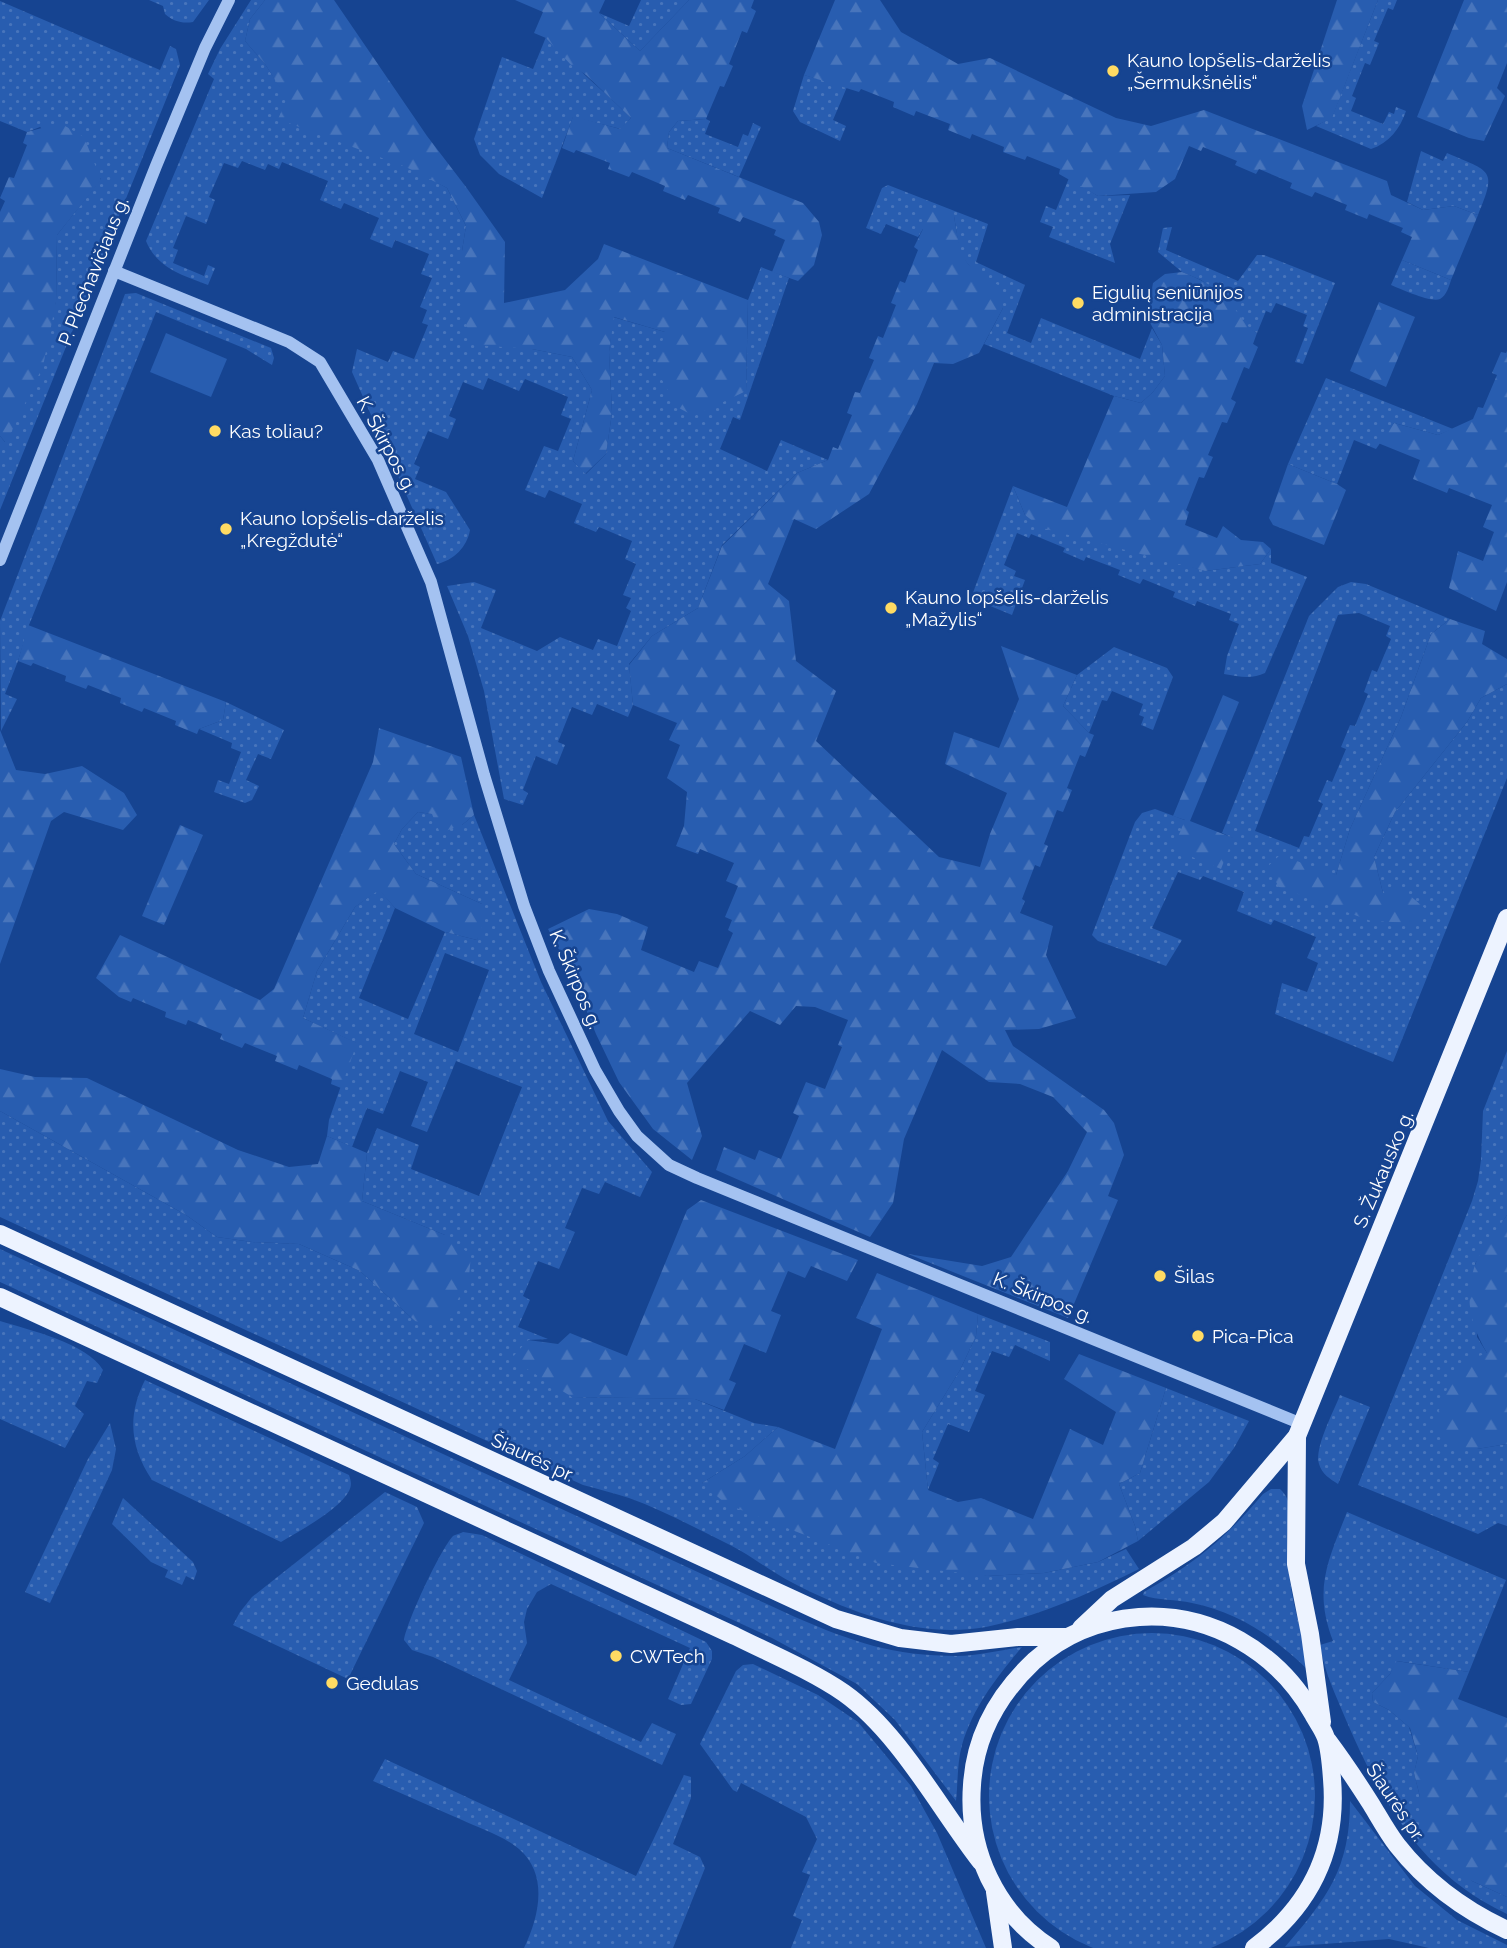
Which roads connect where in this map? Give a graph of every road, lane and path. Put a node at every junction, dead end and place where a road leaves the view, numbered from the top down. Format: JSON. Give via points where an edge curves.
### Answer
{"nodes":[{"id":1,"x":229,"y":0,"type":"edge"},
{"id":2,"x":114,"y":271,"type":"junction"},
{"id":3,"x":0,"y":560,"type":"edge"},
{"id":4,"x":1507,"y":918,"type":"edge"},
{"id":5,"x":0,"y":1234,"type":"edge"},
{"id":6,"x":0,"y":1297,"type":"edge"},
{"id":7,"x":1299,"y":1430,"type":"junction"},
{"id":8,"x":1073,"y":1634,"type":"junction"},
{"id":9,"x":1324,"y":1735,"type":"junction"},
{"id":10,"x":981,"y":1862,"type":"junction"},
{"id":11,"x":994,"y":1888,"type":"junction"},
{"id":12,"x":1507,"y":1930,"type":"edge"},
{"id":13,"x":1003,"y":1948,"type":"edge"},
{"id":14,"x":1051,"y":1948,"type":"edge"},
{"id":15,"x":1254,"y":1948,"type":"edge"}],
"edges":[{"from":1,"to":2,"type":"street","name":"P. Plechavičiaus g."},
{"from":2,"to":3,"type":"street","name":"P. Plechavičiaus g."},
{"from":2,"to":7,"type":"street","name":"K. Škirpos g.","via":[[289,342],[320,362],[378,460],[431,582],[495,812],[549,971],[595,1070],[619,1111],[654,1153],[697,1178]]},
{"from":4,"to":7,"type":"main road","name":"S. Žukausko g."},
{"from":5,"to":8,"type":"main road","name":"Šiaurės pr.","via":[[836,1619],[900,1639],[951,1644]]},
{"from":6,"to":10,"type":"main road","via":[[822,1679],[871,1715]]},
{"from":7,"to":8,"type":"main road","name":"S. Žukausko g.","via":[[1224,1522],[1194,1547],[1112,1599]]},
{"from":7,"to":9,"type":"main road","name":"S. Žukausko g.","via":[[1296,1564]]},
{"from":8,"to":9,"type":"main road","via":[[1116,1619],[1155,1616],[1195,1621],[1236,1637],[1269,1660],[1301,1692]]},
{"from":8,"to":10,"type":"main road","via":[[1016,1679],[981,1736],[971,1802]]},
{"from":9,"to":12,"type":"main road","name":"Šiaurės pr.","via":[[1395,1843],[1419,1870],[1483,1919]]},
{"from":9,"to":15,"type":"main road","name":"S. Žukausko g.","via":[[1334,1799],[1323,1859],[1294,1912]]},
{"from":10,"to":11,"type":"main road"},
{"from":11,"to":13,"type":"main road"},
{"from":11,"to":14,"type":"main road","via":[[1014,1916]]}]}
